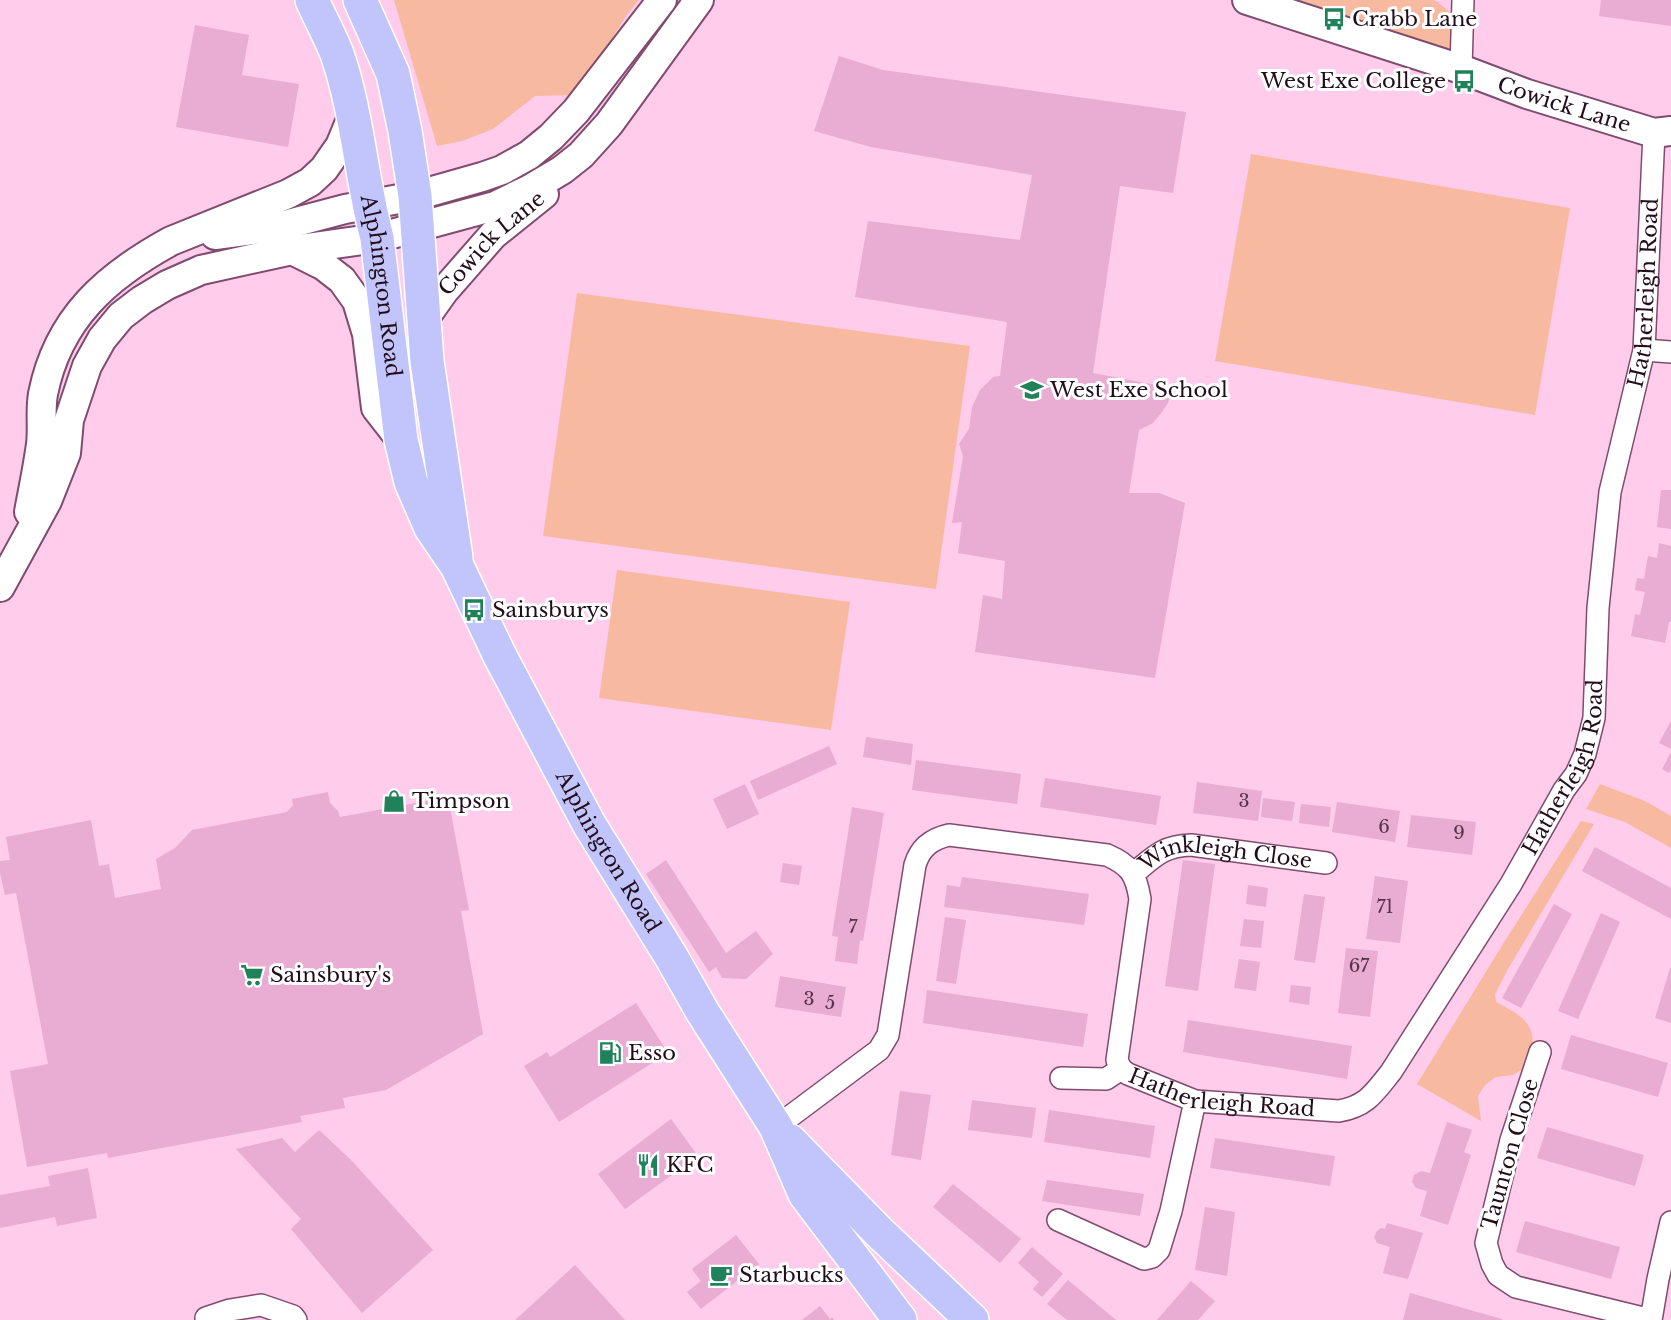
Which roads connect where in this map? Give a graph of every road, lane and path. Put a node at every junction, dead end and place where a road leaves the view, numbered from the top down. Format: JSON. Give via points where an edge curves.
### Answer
{"nodes":[{"id":1,"x":312,"y":0,"type":"edge"},
{"id":2,"x":360,"y":0,"type":"edge"},
{"id":3,"x":662,"y":0,"type":"edge"},
{"id":4,"x":699,"y":0,"type":"edge"},
{"id":5,"x":1250,"y":0,"type":"edge"},
{"id":6,"x":1463,"y":0,"type":"edge"},
{"id":7,"x":1461,"y":69,"type":"junction"},
{"id":8,"x":352,"y":117,"type":"junction"},
{"id":9,"x":1663,"y":132,"type":"edge"},
{"id":10,"x":562,"y":170,"type":"junction"},
{"id":11,"x":368,"y":206,"type":"junction"},
{"id":12,"x":416,"y":211,"type":"junction"},
{"id":13,"x":377,"y":238,"type":"junction"},
{"id":14,"x":171,"y":241,"type":"junction"},
{"id":15,"x":292,"y":250,"type":"junction"},
{"id":16,"x":424,"y":319,"type":"junction"},
{"id":17,"x":1644,"y":350,"type":"junction"},
{"id":18,"x":1671,"y":352,"type":"edge"},
{"id":19,"x":401,"y":440,"type":"junction"},
{"id":20,"x":25,"y":538,"type":"junction"},
{"id":21,"x":457,"y":566,"type":"junction"},
{"id":22,"x":0,"y":587,"type":"edge"},
{"id":23,"x":1326,"y":863,"type":"dead end"},
{"id":24,"x":1133,"y":874,"type":"junction"},
{"id":25,"x":1540,"y":1052,"type":"dead end"},
{"id":26,"x":1121,"y":1069,"type":"junction"},
{"id":27,"x":1061,"y":1078,"type":"dead end"},
{"id":28,"x":1195,"y":1101,"type":"junction"},
{"id":29,"x":776,"y":1127,"type":"junction"},
{"id":30,"x":1058,"y":1220,"type":"dead end"},
{"id":31,"x":1671,"y":1222,"type":"edge"},
{"id":32,"x":206,"y":1318,"type":"dead end"},
{"id":33,"x":296,"y":1320,"type":"edge"},
{"id":34,"x":900,"y":1320,"type":"edge"},
{"id":35,"x":972,"y":1320,"type":"edge"},
{"id":36,"x":1651,"y":1320,"type":"edge"}],
"edges":[{"from":1,"to":8,"type":"highway","name":"Alphington Road","via":[[337,54]]},
{"from":2,"to":12,"type":"highway","name":"Alphington Road","via":[[393,74]]},
{"from":3,"to":12,"type":"street","via":[[576,111],[530,155]]},
{"from":4,"to":10,"type":"street","via":[[609,124]]},
{"from":5,"to":7,"type":"street","name":"Cowick Lane"},
{"from":6,"to":7,"type":"street"},
{"from":7,"to":9,"type":"street","name":"Cowick Lane","via":[[1527,94]]},
{"from":8,"to":11,"type":"highway","name":"Alphington Road"},
{"from":8,"to":14,"type":"street","via":[[340,146],[310,182]]},
{"from":9,"to":17,"type":"street","name":"Hatherleigh Road"},
{"from":10,"to":12,"type":"street","via":[[495,206]]},
{"from":10,"to":16,"type":"street","name":"Cowick Lane","via":[[544,194],[493,235]]},
{"from":11,"to":12,"type":"street"},
{"from":11,"to":13,"type":"highway","name":"Alphington Road"},
{"from":11,"to":14,"type":"street","via":[[276,227]]},
{"from":12,"to":13,"type":"street"},
{"from":12,"to":16,"type":"highway","name":"Alphington Road"},
{"from":13,"to":15,"type":"street"},
{"from":13,"to":19,"type":"highway","name":"Alphington Road"},
{"from":14,"to":20,"type":"street","via":[[100,288],[80,311],[52,362],[43,394],[41,442]]},
{"from":15,"to":19,"type":"street","via":[[324,266],[342,280],[357,300],[367,334],[376,408]]},
{"from":15,"to":20,"type":"street","via":[[201,270],[167,285],[121,316],[87,366],[69,420],[66,453],[47,501]]},
{"from":16,"to":21,"type":"highway","name":"Alphington Road"},
{"from":17,"to":18,"type":"street"},
{"from":17,"to":28,"type":"street","name":"Hatherleigh Road","via":[[1610,492],[1598,608],[1594,718],[1576,774],[1511,884],[1391,1072],[1362,1104],[1339,1111]]},
{"from":19,"to":21,"type":"highway","name":"Alphington Road","via":[[411,482],[431,528]]},
{"from":20,"to":22,"type":"street"},
{"from":21,"to":29,"type":"highway","name":"Alphington Road","via":[[589,824]]},
{"from":23,"to":24,"type":"street","name":"Winkleigh Close","via":[[1191,845],[1160,852]]},
{"from":24,"to":26,"type":"street","name":"Hatherleigh Road","via":[[1140,899],[1117,1060]]},
{"from":24,"to":29,"type":"street","via":[[1119,860],[1107,855],[949,835],[932,842],[918,855],[915,865],[888,1035],[873,1055]]},
{"from":25,"to":36,"type":"street","name":"Taunton Close","via":[[1511,1140],[1486,1243],[1492,1264],[1498,1275],[1516,1287]]},
{"from":26,"to":27,"type":"street","name":"Hatherleigh Road","via":[[1106,1079]]},
{"from":26,"to":28,"type":"street","name":"Hatherleigh Road"},
{"from":28,"to":30,"type":"street","via":[[1171,1211],[1159,1250],[1152,1257],[1144,1259]]},
{"from":29,"to":34,"type":"highway","name":"Alphington Road","via":[[805,1194]]},
{"from":29,"to":35,"type":"highway","name":"Alphington Road"},
{"from":31,"to":36,"type":"street"},
{"from":32,"to":33,"type":"street","via":[[261,1305]]}]}
